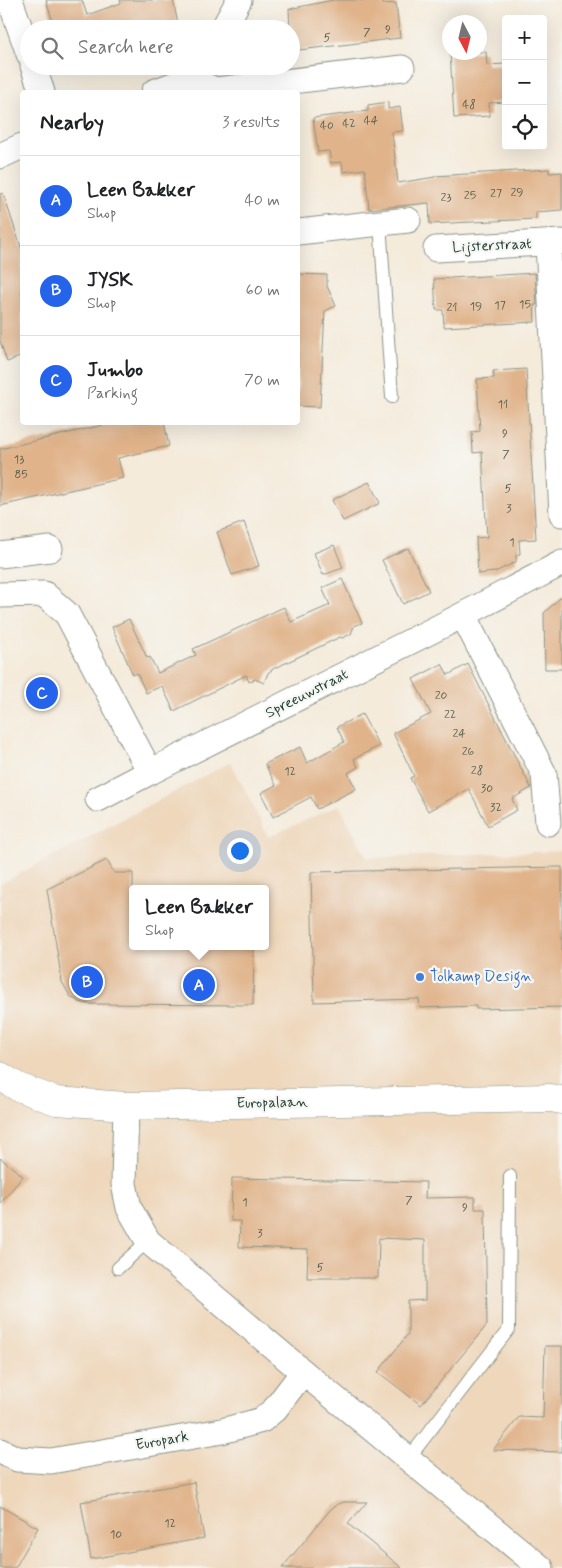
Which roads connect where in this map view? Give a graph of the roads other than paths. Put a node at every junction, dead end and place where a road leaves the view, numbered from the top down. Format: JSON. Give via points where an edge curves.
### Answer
{"nodes":[{"id":1,"x":10,"y":0,"type":"edge"},
{"id":2,"x":239,"y":0,"type":"edge"},
{"id":3,"x":228,"y":20,"type":"edge"},
{"id":4,"x":20,"y":28,"type":"edge"},
{"id":5,"x":402,"y":68,"type":"dead end"},
{"id":6,"x":36,"y":75,"type":"edge"},
{"id":7,"x":189,"y":75,"type":"edge"},
{"id":8,"x":198,"y":75,"type":"edge"},
{"id":9,"x":41,"y":90,"type":"edge"},
{"id":10,"x":158,"y":90,"type":"edge"},
{"id":11,"x":216,"y":90,"type":"edge"},
{"id":12,"x":216,"y":90,"type":"edge"},
{"id":13,"x":20,"y":147,"type":"edge"},
{"id":14,"x":0,"y":156,"type":"edge"},
{"id":15,"x":408,"y":220,"type":"dead end"},
{"id":16,"x":380,"y":223,"type":"junction"},
{"id":17,"x":300,"y":232,"type":"edge"},
{"id":18,"x":555,"y":242,"type":"edge"},
{"id":19,"x":436,"y":249,"type":"dead end"},
{"id":20,"x":558,"y":382,"type":"edge"},
{"id":21,"x":392,"y":397,"type":"dead end"},
{"id":22,"x":562,"y":514,"type":"edge"},
{"id":23,"x":50,"y":549,"type":"dead end"},
{"id":24,"x":0,"y":554,"type":"edge"},
{"id":25,"x":562,"y":563,"type":"edge"},
{"id":26,"x":0,"y":595,"type":"edge"},
{"id":27,"x":463,"y":615,"type":"junction"},
{"id":28,"x":150,"y":772,"type":"junction"},
{"id":29,"x":98,"y":798,"type":"dead end"},
{"id":30,"x":548,"y":823,"type":"dead end"},
{"id":31,"x":0,"y":1076,"type":"edge"},
{"id":32,"x":558,"y":1098,"type":"edge"},
{"id":33,"x":126,"y":1106,"type":"junction"},
{"id":34,"x":510,"y":1176,"type":"dead end"},
{"id":35,"x":148,"y":1241,"type":"junction"},
{"id":36,"x":118,"y":1268,"type":"dead end"},
{"id":37,"x":303,"y":1372,"type":"junction"},
{"id":38,"x":0,"y":1451,"type":"edge"},
{"id":39,"x":408,"y":1458,"type":"junction"},
{"id":40,"x":541,"y":1568,"type":"edge"}],
"edges":[{"from":1,"to":4,"type":"street"},
{"from":2,"to":3,"type":"street"},
{"from":5,"to":11,"type":"street"},
{"from":6,"to":9,"type":"street"},
{"from":7,"to":10,"type":"street"},
{"from":8,"to":12,"type":"street"},
{"from":13,"to":14,"type":"street"},
{"from":15,"to":16,"type":"street"},
{"from":16,"to":17,"type":"street"},
{"from":16,"to":21,"type":"lane"},
{"from":18,"to":19,"type":"street","name":"Lijsterstraat"},
{"from":18,"to":20,"type":"street","name":"Lijsterstraat"},
{"from":20,"to":22,"type":"street","name":"Lijsterstraat"},
{"from":23,"to":24,"type":"street"},
{"from":25,"to":27,"type":"street","name":"Spreeuwstraat"},
{"from":26,"to":28,"type":"street","via":[[44,594],[67,614]]},
{"from":27,"to":28,"type":"street","name":"Spreeuwstraat"},
{"from":27,"to":30,"type":"street","via":[[544,774]]},
{"from":28,"to":29,"type":"street","name":"Spreeuwstraat"},
{"from":31,"to":33,"type":"street","name":"Europalaan","via":[[18,1087],[56,1101]]},
{"from":32,"to":33,"type":"street","name":"Europalaan"},
{"from":33,"to":35,"type":"street","via":[[124,1184],[128,1208]]},
{"from":34,"to":39,"type":"lane","via":[[509,1329]]},
{"from":35,"to":36,"type":"lane"},
{"from":35,"to":37,"type":"street"},
{"from":37,"to":38,"type":"street","name":"Europark","via":[[262,1420],[230,1429],[51,1461],[17,1459]]},
{"from":37,"to":39,"type":"street"},
{"from":39,"to":40,"type":"street"}]}
